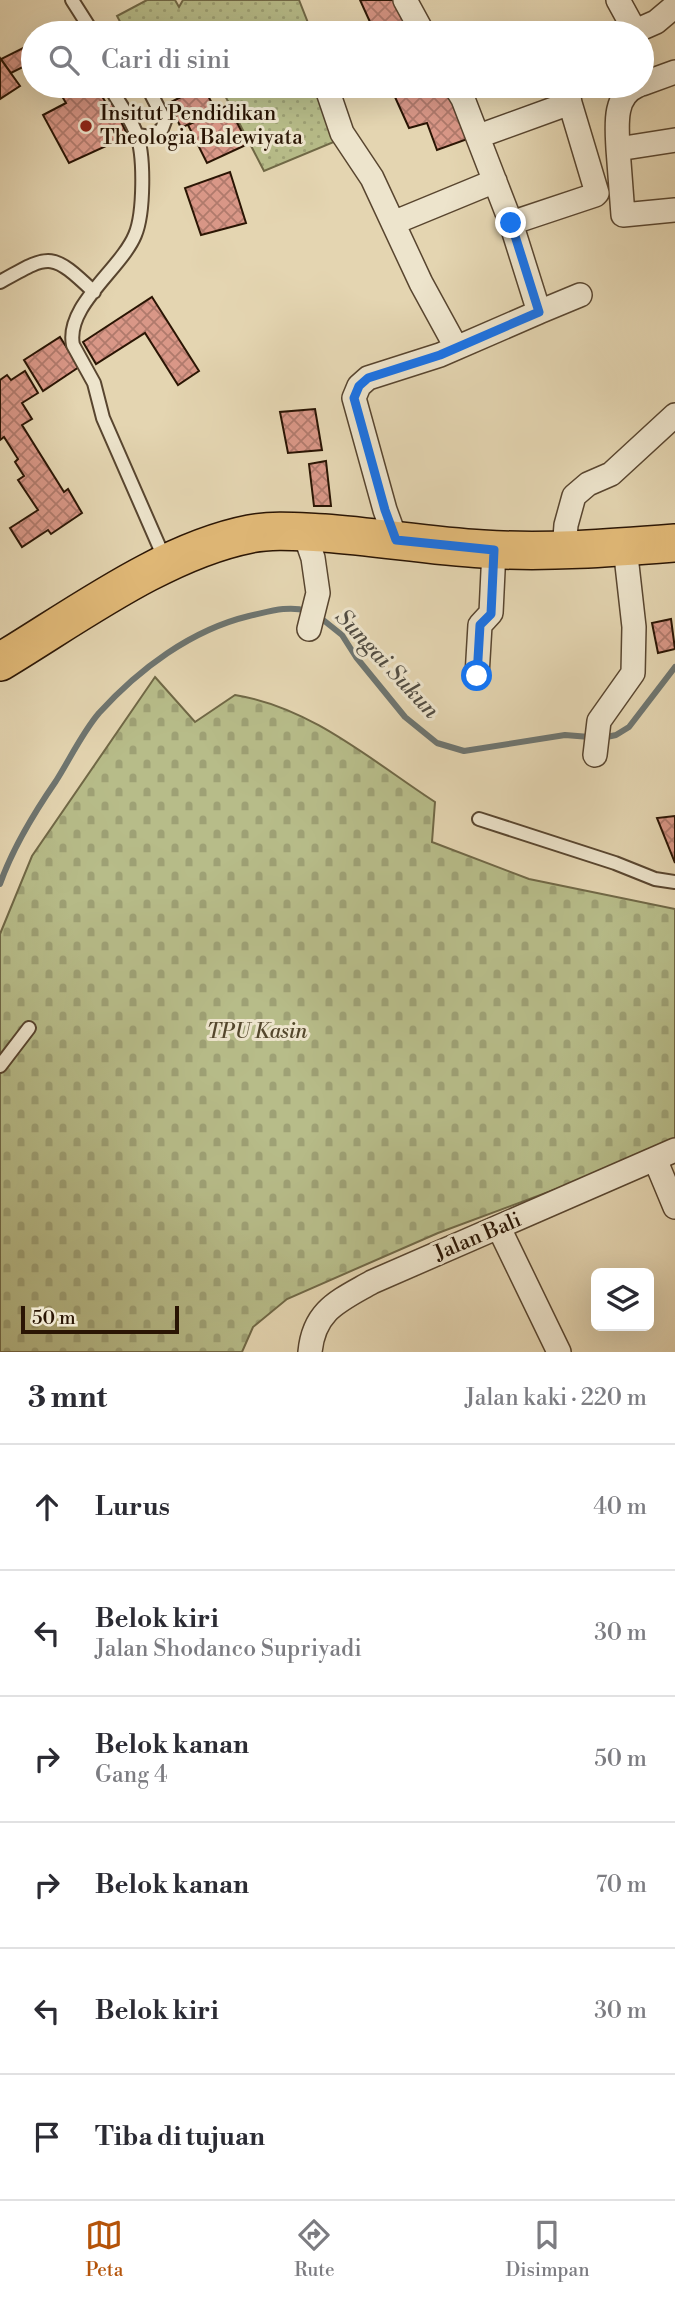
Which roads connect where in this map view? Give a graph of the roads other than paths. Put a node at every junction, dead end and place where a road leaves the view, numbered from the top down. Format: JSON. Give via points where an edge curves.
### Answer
{"nodes":[{"id":1,"x":72,"y":0,"type":"edge"},
{"id":2,"x":405,"y":0,"type":"edge"},
{"id":3,"x":618,"y":0,"type":"edge"},
{"id":4,"x":675,"y":6,"type":"edge"},
{"id":5,"x":85,"y":21,"type":"edge"},
{"id":6,"x":416,"y":21,"type":"edge"},
{"id":7,"x":628,"y":21,"type":"edge"},
{"id":8,"x":654,"y":23,"type":"edge"},
{"id":9,"x":675,"y":72,"type":"edge"},
{"id":10,"x":654,"y":80,"type":"edge"},
{"id":11,"x":117,"y":98,"type":"edge"},
{"id":12,"x":154,"y":98,"type":"edge"},
{"id":13,"x":330,"y":98,"type":"edge"},
{"id":14,"x":462,"y":98,"type":"edge"},
{"id":15,"x":560,"y":98,"type":"edge"},
{"id":16,"x":569,"y":98,"type":"edge"},
{"id":17,"x":622,"y":98,"type":"edge"},
{"id":18,"x":137,"y":135,"type":"junction"},
{"id":19,"x":479,"y":136,"type":"junction"},
{"id":20,"x":675,"y":140,"type":"edge"},
{"id":21,"x":618,"y":149,"type":"junction"},
{"id":22,"x":495,"y":181,"type":"junction"},
{"id":23,"x":675,"y":210,"type":"edge"},
{"id":24,"x":393,"y":223,"type":"junction"},
{"id":25,"x":511,"y":223,"type":"junction"},
{"id":26,"x":0,"y":282,"type":"edge"},
{"id":27,"x":94,"y":292,"type":"junction"},
{"id":28,"x":580,"y":295,"type":"dead end"},
{"id":29,"x":539,"y":312,"type":"junction"},
{"id":30,"x":456,"y":347,"type":"junction"},
{"id":31,"x":675,"y":415,"type":"edge"},
{"id":32,"x":304,"y":532,"type":"junction"},
{"id":33,"x":396,"y":540,"type":"junction"},
{"id":34,"x":672,"y":544,"type":"edge"},
{"id":35,"x":625,"y":547,"type":"junction"},
{"id":36,"x":494,"y":550,"type":"junction"},
{"id":37,"x":564,"y":551,"type":"junction"},
{"id":38,"x":167,"y":564,"type":"junction"},
{"id":39,"x":309,"y":629,"type":"dead end"},
{"id":40,"x":0,"y":662,"type":"edge"},
{"id":41,"x":477,"y":676,"type":"dead end"},
{"id":42,"x":595,"y":755,"type":"dead end"},
{"id":43,"x":480,"y":820,"type":"dead end"},
{"id":44,"x":675,"y":882,"type":"edge"},
{"id":45,"x":29,"y":1028,"type":"dead end"},
{"id":46,"x":0,"y":1066,"type":"edge"},
{"id":47,"x":665,"y":1154,"type":"edge"},
{"id":48,"x":675,"y":1207,"type":"edge"},
{"id":49,"x":499,"y":1228,"type":"junction"},
{"id":50,"x":310,"y":1352,"type":"edge"},
{"id":51,"x":559,"y":1352,"type":"edge"}],
"edges":[{"from":1,"to":5,"type":"lane"},
{"from":2,"to":6,"type":"street"},
{"from":3,"to":7,"type":"street"},
{"from":4,"to":8,"type":"street"},
{"from":9,"to":10,"type":"street"},
{"from":11,"to":18,"type":"lane"},
{"from":12,"to":18,"type":"lane","via":[[165,121],[162,129],[151,137]]},
{"from":13,"to":24,"type":"street","via":[[342,133],[372,178]]},
{"from":14,"to":19,"type":"street"},
{"from":15,"to":19,"type":"street"},
{"from":16,"to":25,"type":"street","via":[[597,193]]},
{"from":17,"to":21,"type":"street"},
{"from":18,"to":27,"type":"lane","via":[[143,179],[140,221],[124,255]]},
{"from":19,"to":22,"type":"street"},
{"from":20,"to":21,"type":"street"},
{"from":21,"to":23,"type":"street","via":[[623,215]]},
{"from":22,"to":24,"type":"street"},
{"from":22,"to":25,"type":"street"},
{"from":24,"to":30,"type":"street"},
{"from":25,"to":29,"type":"street"},
{"from":26,"to":27,"type":"lane","via":[[43,260],[69,268]]},
{"from":27,"to":38,"type":"lane","via":[[73,326],[73,345],[94,383],[103,418]]},
{"from":28,"to":29,"type":"street"},
{"from":29,"to":30,"type":"street"},
{"from":30,"to":33,"type":"street","via":[[368,378],[354,398]]},
{"from":31,"to":37,"type":"street","via":[[611,474],[574,496]]},
{"from":32,"to":33,"type":"main road"},
{"from":32,"to":38,"type":"main road","via":[[243,536]]},
{"from":32,"to":39,"type":"street","via":[[318,593]]},
{"from":33,"to":36,"type":"main road"},
{"from":34,"to":35,"type":"main road"},
{"from":35,"to":37,"type":"main road"},
{"from":35,"to":42,"type":"street","via":[[634,627],[632,673],[599,721]]},
{"from":36,"to":37,"type":"main road"},
{"from":36,"to":41,"type":"street","via":[[491,614],[480,625]]},
{"from":38,"to":40,"type":"main road"},
{"from":43,"to":44,"type":"lane"},
{"from":45,"to":46,"type":"lane"},
{"from":47,"to":48,"type":"street"},
{"from":47,"to":49,"type":"street","name":"Jalan Bali"},
{"from":49,"to":50,"type":"street","name":"Jalan Bali","via":[[372,1282],[337,1303],[320,1317]]},
{"from":49,"to":51,"type":"street"}]}
